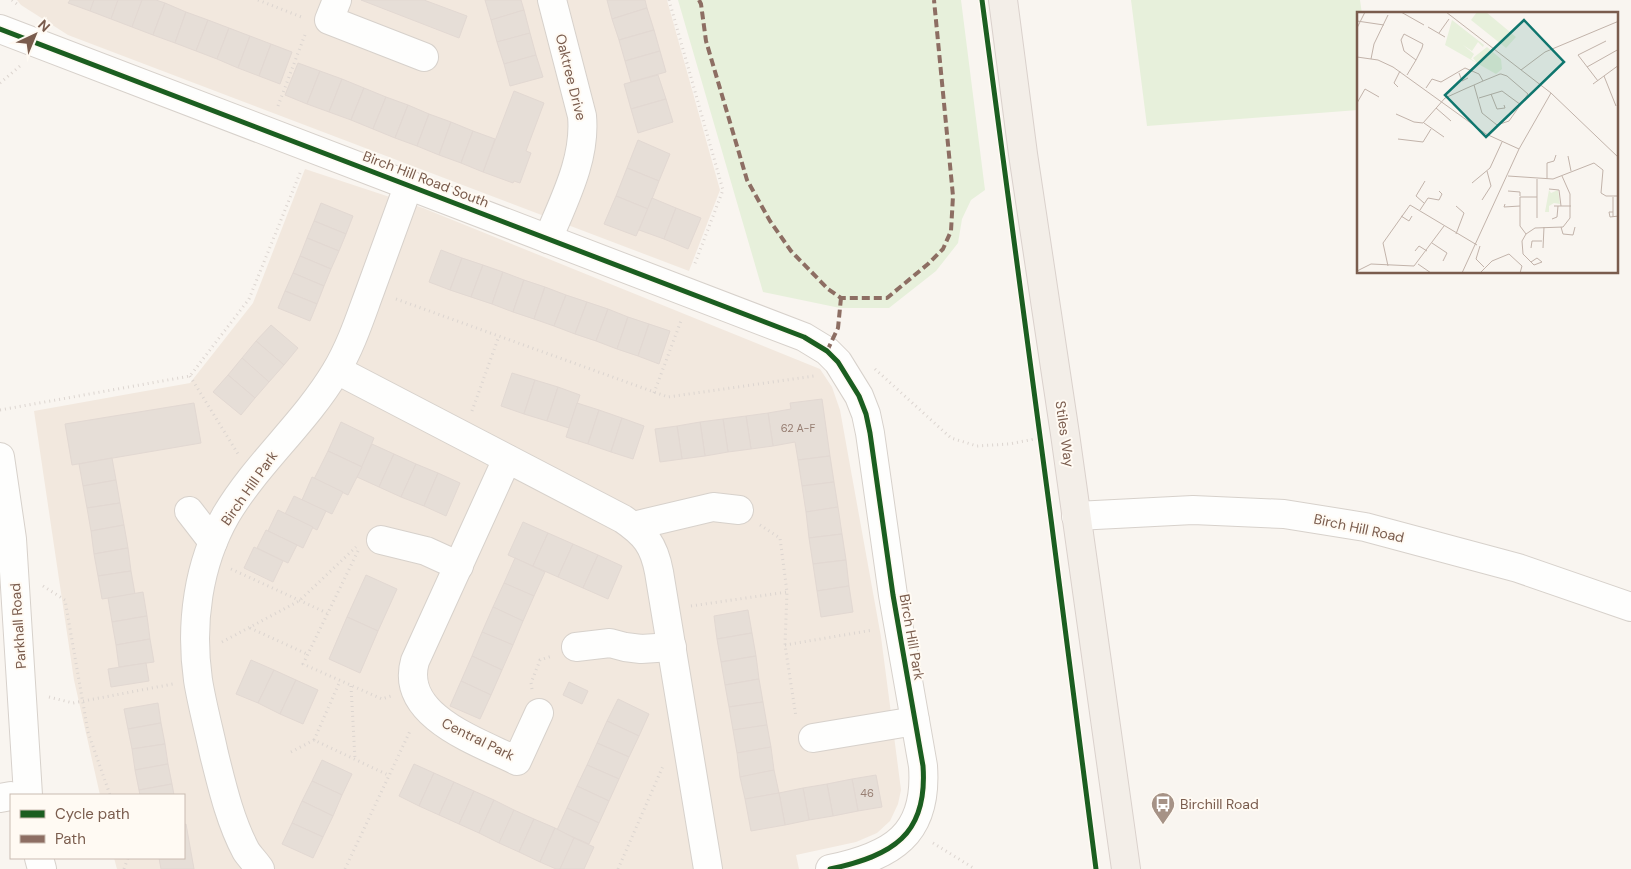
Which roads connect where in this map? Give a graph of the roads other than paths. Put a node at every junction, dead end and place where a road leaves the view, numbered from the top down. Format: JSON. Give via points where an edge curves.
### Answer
{"nodes":[{"id":1,"x":552,"y":0,"type":"edge"},
{"id":2,"x":1003,"y":0,"type":"edge"},
{"id":3,"x":326,"y":13,"type":"edge"},
{"id":4,"x":0,"y":29,"type":"edge"},
{"id":5,"x":424,"y":57,"type":"dead end"},
{"id":6,"x":409,"y":184,"type":"junction"},
{"id":7,"x":548,"y":240,"type":"junction"},
{"id":8,"x":838,"y":362,"type":"joint"},
{"id":9,"x":337,"y":370,"type":"junction"},
{"id":10,"x":0,"y":457,"type":"edge"},
{"id":11,"x":507,"y":459,"type":"junction"},
{"id":12,"x":189,"y":510,"type":"dead end"},
{"id":13,"x":739,"y":510,"type":"road end"},
{"id":14,"x":1076,"y":516,"type":"junction"},
{"id":15,"x":633,"y":526,"type":"junction"},
{"id":16,"x":373,"y":540,"type":"road end"},
{"id":17,"x":210,"y":550,"type":"junction"},
{"id":18,"x":459,"y":566,"type":"junction"},
{"id":19,"x":7,"y":569,"type":"edge"},
{"id":20,"x":1631,"y":608,"type":"edge"},
{"id":21,"x":576,"y":647,"type":"road end"},
{"id":22,"x":672,"y":647,"type":"junction"},
{"id":23,"x":540,"y":714,"type":"road end"},
{"id":24,"x":915,"y":721,"type":"junction"},
{"id":25,"x":813,"y":738,"type":"road end"},
{"id":26,"x":21,"y":794,"type":"edge"},
{"id":27,"x":260,"y":869,"type":"edge"},
{"id":28,"x":708,"y":869,"type":"edge"},
{"id":29,"x":830,"y":869,"type":"edge"},
{"id":30,"x":1126,"y":869,"type":"edge"}],
"edges":[{"from":1,"to":7,"type":"street","name":"Oaktree Drive","via":[[582,116],[583,132],[575,172]]},
{"from":2,"to":14,"type":"main road","name":"Stiles Way"},
{"from":3,"to":5,"type":"street"},
{"from":4,"to":6,"type":"street","name":"Birch Hill Road South"},
{"from":6,"to":7,"type":"street","name":"Birch Hill Road South"},
{"from":6,"to":9,"type":"street","name":"Birch Hill Park","via":[[354,336]]},
{"from":7,"to":8,"type":"street","name":"Birch Hill Road South","via":[[804,337],[822,347]]},
{"from":8,"to":24,"type":"street","name":"Birch Hill Park","via":[[859,396],[868,423]]},
{"from":9,"to":11,"type":"street"},
{"from":9,"to":17,"type":"street","name":"Birch Hill Park","via":[[256,473],[227,515]]},
{"from":10,"to":19,"type":"street","name":"Parkhall Road","via":[[12,538]]},
{"from":11,"to":15,"type":"street"},
{"from":11,"to":18,"type":"street","name":"Central Park"},
{"from":12,"to":17,"type":"street"},
{"from":13,"to":15,"type":"street","via":[[713,507]]},
{"from":14,"to":20,"type":"street","name":"Birch Hill Road","via":[[1193,510],[1284,514],[1347,524],[1518,568]]},
{"from":14,"to":30,"type":"main road","name":"Stiles Way"},
{"from":15,"to":22,"type":"street","via":[[649,542],[656,555]]},
{"from":16,"to":18,"type":"street","via":[[426,551]]},
{"from":17,"to":27,"type":"street","name":"Birch Hill Park","via":[[197,604],[198,679],[220,779],[247,852]]},
{"from":18,"to":23,"type":"street","name":"Central Park","via":[[413,666],[413,680],[425,707],[452,729],[517,761]]},
{"from":19,"to":26,"type":"street","name":"Parkhall Road","via":[[22,699]]},
{"from":21,"to":22,"type":"street","via":[[610,643],[625,648]]},
{"from":22,"to":28,"type":"street"},
{"from":24,"to":25,"type":"street"},
{"from":24,"to":29,"type":"street","name":"Birch Hill Park","via":[[924,787],[919,813],[906,835],[885,851]]}]}
